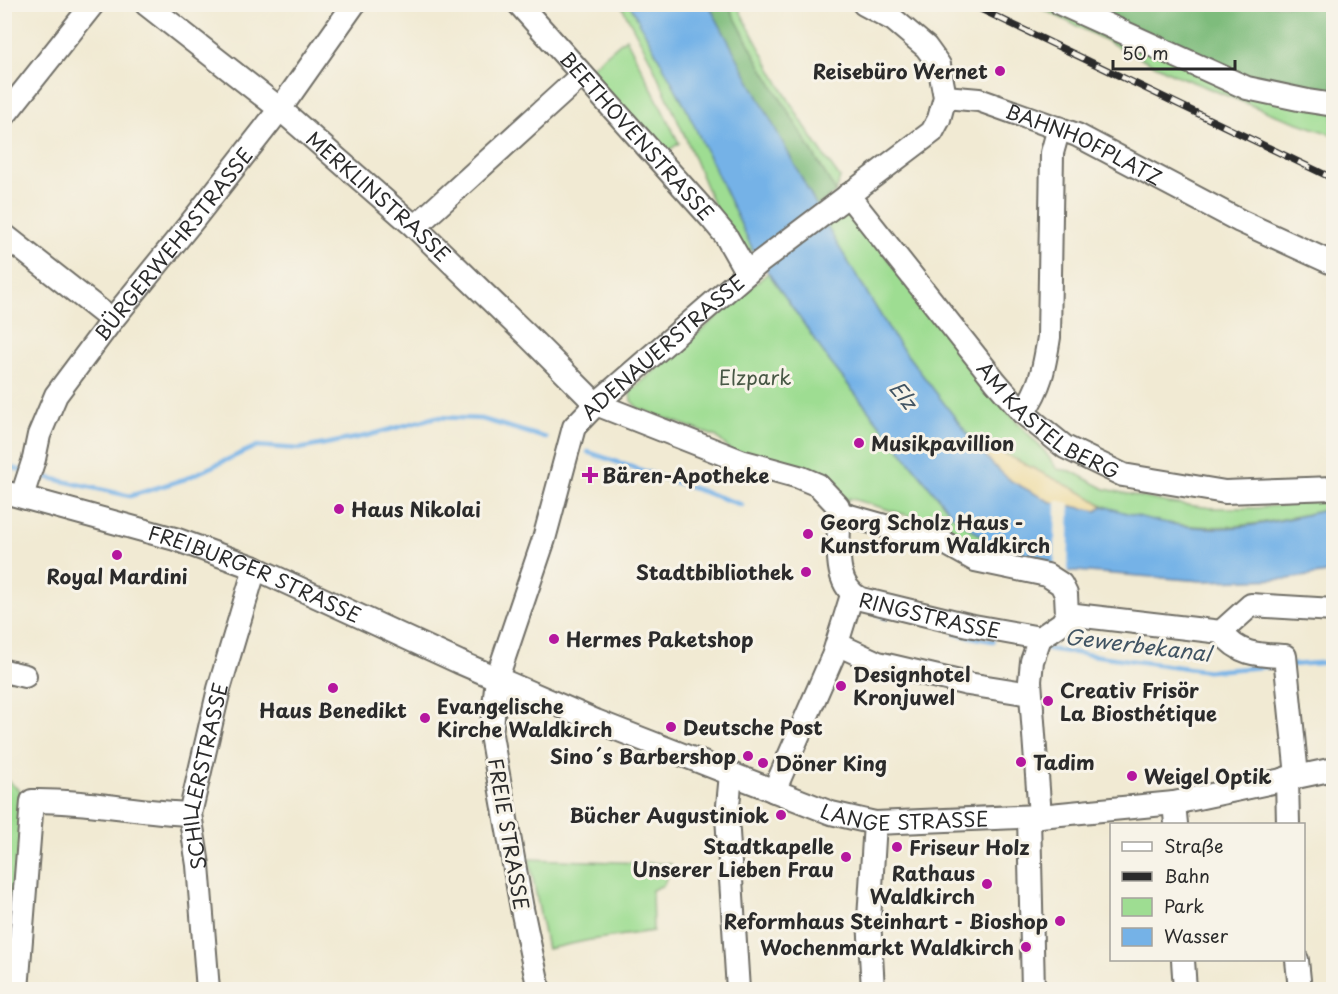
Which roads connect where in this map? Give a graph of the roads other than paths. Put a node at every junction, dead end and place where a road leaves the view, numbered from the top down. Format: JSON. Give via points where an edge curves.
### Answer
{"nodes":[{"id":1,"x":93,"y":4,"type":"edge"},
{"id":2,"x":146,"y":4,"type":"edge"},
{"id":3,"x":354,"y":4,"type":"edge"},
{"id":4,"x":519,"y":4,"type":"edge"},
{"id":5,"x":864,"y":4,"type":"edge"},
{"id":6,"x":1060,"y":4,"type":"edge"},
{"id":7,"x":582,"y":75,"type":"junction"},
{"id":8,"x":945,"y":97,"type":"junction"},
{"id":9,"x":1334,"y":105,"type":"edge"},
{"id":10,"x":280,"y":109,"type":"junction"},
{"id":11,"x":4,"y":116,"type":"edge"},
{"id":12,"x":1059,"y":128,"type":"junction"},
{"id":13,"x":845,"y":197,"type":"junction"},
{"id":14,"x":415,"y":227,"type":"junction"},
{"id":15,"x":4,"y":235,"type":"edge"},
{"id":16,"x":1334,"y":264,"type":"edge"},
{"id":17,"x":753,"y":267,"type":"junction"},
{"id":18,"x":112,"y":320,"type":"junction"},
{"id":19,"x":596,"y":404,"type":"junction"},
{"id":20,"x":1023,"y":413,"type":"junction"},
{"id":21,"x":1334,"y":489,"type":"edge"},
{"id":22,"x":18,"y":491,"type":"edge"},
{"id":23,"x":839,"y":513,"type":"junction"},
{"id":24,"x":255,"y":568,"type":"junction"},
{"id":25,"x":852,"y":595,"type":"junction"},
{"id":26,"x":1334,"y":610,"type":"edge"},
{"id":27,"x":1067,"y":614,"type":"junction"},
{"id":28,"x":1221,"y":632,"type":"junction"},
{"id":29,"x":1040,"y":638,"type":"junction"},
{"id":30,"x":835,"y":650,"type":"junction"},
{"id":31,"x":497,"y":678,"type":"junction"},
{"id":32,"x":1030,"y":694,"type":"junction"},
{"id":33,"x":1334,"y":769,"type":"edge"},
{"id":34,"x":731,"y":774,"type":"junction"},
{"id":35,"x":1292,"y":777,"type":"junction"},
{"id":36,"x":774,"y":791,"type":"junction"},
{"id":37,"x":190,"y":814,"type":"junction"},
{"id":38,"x":1175,"y":814,"type":"edge"},
{"id":39,"x":1034,"y":816,"type":"junction"},
{"id":40,"x":875,"y":823,"type":"junction"},
{"id":41,"x":1288,"y":823,"type":"edge"},
{"id":42,"x":1183,"y":961,"type":"edge"},
{"id":43,"x":1297,"y":961,"type":"edge"},
{"id":44,"x":17,"y":990,"type":"edge"},
{"id":45,"x":208,"y":990,"type":"edge"},
{"id":46,"x":539,"y":990,"type":"edge"},
{"id":47,"x":738,"y":990,"type":"edge"},
{"id":48,"x":873,"y":990,"type":"edge"},
{"id":49,"x":1033,"y":990,"type":"edge"},
{"id":50,"x":1185,"y":990,"type":"edge"},
{"id":51,"x":1300,"y":990,"type":"edge"}],
"edges":[{"from":1,"to":11,"type":"street"},
{"from":2,"to":10,"type":"street","name":"MERKLINSTRASSE"},
{"from":3,"to":10,"type":"street","name":"BÜRGERWEHRSTRASSE"},
{"from":4,"to":7,"type":"street","name":"BEETHOVENSTRASSE"},
{"from":5,"to":8,"type":"street","via":[[894,20],[926,47],[939,65]]},
{"from":6,"to":9,"type":"street","via":[[1247,88]]},
{"from":7,"to":14,"type":"street"},
{"from":7,"to":17,"type":"street","name":"BEETHOVENSTRASSE"},
{"from":8,"to":12,"type":"street","name":"BAHNHOFPLATZ","via":[[979,100]]},
{"from":8,"to":13,"type":"street","name":"ADENAUERSTRASSE","via":[[932,132]]},
{"from":10,"to":14,"type":"street","name":"MERKLINSTRASSE"},
{"from":10,"to":18,"type":"street","name":"BÜRGERWEHRSTRASSE"},
{"from":12,"to":16,"type":"street","name":"BAHNHOFPLATZ"},
{"from":12,"to":20,"type":"street","via":[[1052,153],[1049,337],[1036,393]]},
{"from":13,"to":17,"type":"street","name":"ADENAUERSTRASSE"},
{"from":13,"to":20,"type":"street","name":"AM KASTELBERG"},
{"from":14,"to":19,"type":"street","name":"MERKLINSTRASSE"},
{"from":15,"to":18,"type":"street"},
{"from":17,"to":19,"type":"street","name":"ADENAUERSTRASSE"},
{"from":18,"to":22,"type":"street","name":"BÜRGERWEHRSTRASSE","via":[[57,395]]},
{"from":19,"to":23,"type":"street","via":[[741,461],[818,485],[838,506]]},
{"from":19,"to":31,"type":"street","name":"ADENAUERSTRASSE","via":[[574,427],[544,539]]},
{"from":20,"to":21,"type":"street","name":"AM KASTELBERG","via":[[1065,447],[1123,475],[1225,492]]},
{"from":22,"to":24,"type":"street","name":"FREIBURGER STRASSE"},
{"from":23,"to":25,"type":"street","via":[[834,576]]},
{"from":23,"to":27,"type":"street","via":[[945,543],[975,560],[1047,575],[1061,584]]},
{"from":24,"to":31,"type":"street","name":"FREIBURGER STRASSE"},
{"from":24,"to":37,"type":"street","name":"SCHILLERSTRASSE","via":[[219,689]]},
{"from":25,"to":29,"type":"street","name":"RINGSTRASSE","via":[[968,626]]},
{"from":25,"to":30,"type":"street","name":"RINGSTRASSE"},
{"from":26,"to":28,"type":"street","via":[[1251,605]]},
{"from":27,"to":28,"type":"street"},
{"from":27,"to":29,"type":"street","via":[[1062,623]]},
{"from":28,"to":35,"type":"street","via":[[1230,644],[1254,655],[1285,656]]},
{"from":29,"to":32,"type":"street","via":[[1032,661]]},
{"from":30,"to":32,"type":"street","via":[[968,684]]},
{"from":30,"to":36,"type":"street","name":"RINGSTRASSE"},
{"from":31,"to":34,"type":"street","name":"LANGE STRASSE"},
{"from":31,"to":46,"type":"street","name":"FREIE STRASSE","via":[[491,735]]},
{"from":32,"to":39,"type":"street"},
{"from":33,"to":35,"type":"street","name":"LANGE STRASSE"},
{"from":34,"to":36,"type":"street","name":"LANGE STRASSE"},
{"from":34,"to":47,"type":"street","via":[[726,816]]},
{"from":35,"to":38,"type":"street","name":"LANGE STRASSE"},
{"from":35,"to":41,"type":"street"},
{"from":36,"to":40,"type":"street","name":"LANGE STRASSE","via":[[831,813]]},
{"from":37,"to":44,"type":"street","via":[[32,801]]},
{"from":37,"to":45,"type":"street","name":"SCHILLERSTRASSE"},
{"from":38,"to":39,"type":"street","name":"LANGE STRASSE"},
{"from":39,"to":40,"type":"street","name":"LANGE STRASSE"},
{"from":39,"to":49,"type":"street"},
{"from":40,"to":48,"type":"street","via":[[869,919]]},
{"from":42,"to":50,"type":"street"},
{"from":43,"to":51,"type":"street"}]}
